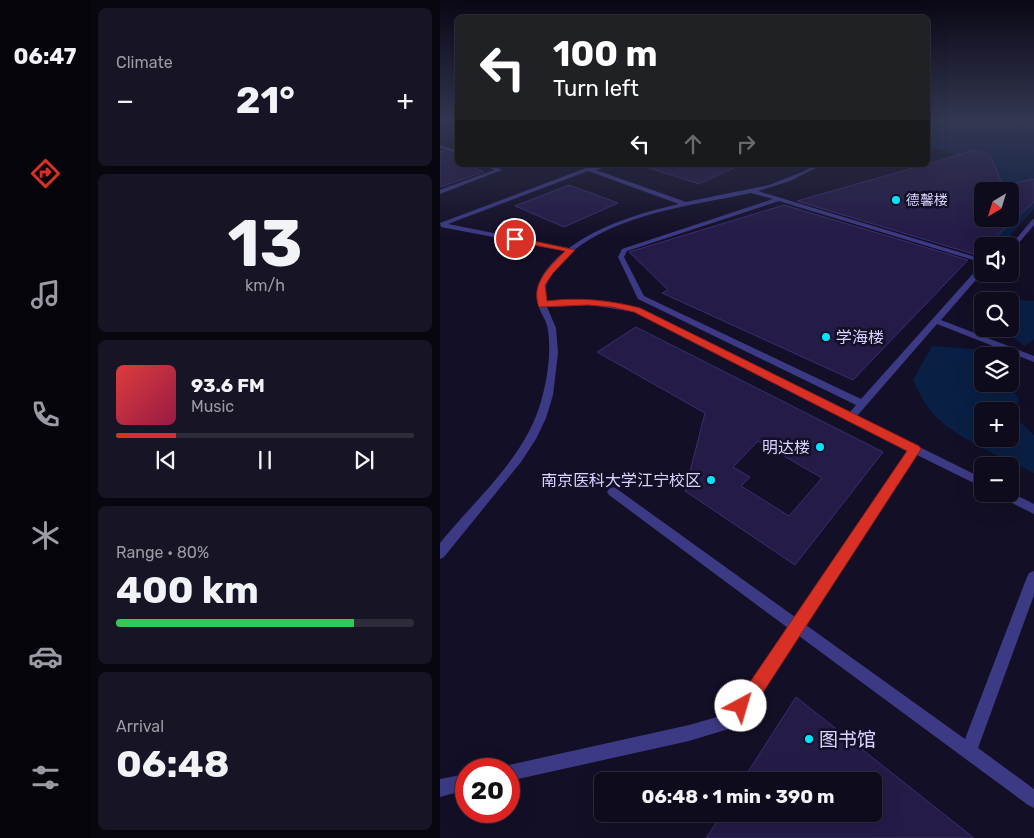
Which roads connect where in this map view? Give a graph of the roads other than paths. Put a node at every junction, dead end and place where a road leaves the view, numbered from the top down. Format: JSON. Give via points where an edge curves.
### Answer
{"nodes":[{"id":1,"x":492,"y":167,"type":"edge"},
{"id":2,"x":600,"y":167,"type":"edge"},
{"id":3,"x":816,"y":167,"type":"edge"},
{"id":4,"x":592,"y":170,"type":"junction"},
{"id":5,"x":752,"y":191,"type":"junction"},
{"id":6,"x":440,"y":192,"type":"edge"},
{"id":7,"x":779,"y":199,"type":"junction"},
{"id":8,"x":686,"y":204,"type":"junction"},
{"id":9,"x":1034,"y":221,"type":"edge"},
{"id":10,"x":441,"y":225,"type":"edge"},
{"id":11,"x":1019,"y":239,"type":"edge"},
{"id":12,"x":571,"y":250,"type":"junction"},
{"id":13,"x":974,"y":259,"type":"edge"},
{"id":14,"x":974,"y":278,"type":"edge"},
{"id":15,"x":542,"y":305,"type":"junction"},
{"id":16,"x":936,"y":322,"type":"junction"},
{"id":17,"x":1034,"y":359,"type":"edge"},
{"id":18,"x":863,"y":404,"type":"junction"},
{"id":19,"x":851,"y":417,"type":"junction"},
{"id":20,"x":915,"y":449,"type":"junction"},
{"id":21,"x":974,"y":479,"type":"edge"},
{"id":22,"x":613,"y":492,"type":"dead end"},
{"id":23,"x":1019,"y":502,"type":"edge"},
{"id":24,"x":1034,"y":509,"type":"edge"},
{"id":25,"x":440,"y":552,"type":"edge"},
{"id":26,"x":1034,"y":577,"type":"edge"},
{"id":27,"x":796,"y":626,"type":"junction"},
{"id":28,"x":969,"y":751,"type":"junction"},
{"id":29,"x":520,"y":771,"type":"edge"},
{"id":30,"x":455,"y":785,"type":"edge"},
{"id":31,"x":440,"y":788,"type":"edge"},
{"id":32,"x":1034,"y":799,"type":"edge"}],
"edges":[{"from":1,"to":6,"type":"lane","via":[[499,170]]},
{"from":2,"to":4,"type":"lane"},
{"from":3,"to":5,"type":"lane","via":[[800,176]]},
{"from":4,"to":8,"type":"lane"},
{"from":4,"to":10,"type":"lane"},
{"from":5,"to":7,"type":"lane"},
{"from":5,"to":8,"type":"lane"},
{"from":7,"to":13,"type":"lane"},
{"from":7,"to":18,"type":"lane","via":[[624,250],[621,257],[641,297]]},
{"from":8,"to":12,"type":"lane","via":[[628,219]]},
{"from":9,"to":11,"type":"lane"},
{"from":10,"to":12,"type":"lane"},
{"from":12,"to":15,"type":"lane","via":[[541,285]]},
{"from":14,"to":16,"type":"lane"},
{"from":15,"to":19,"type":"lane","via":[[588,302],[637,310]]},
{"from":15,"to":25,"type":"lane","via":[[551,326],[555,359],[547,398],[533,435],[515,462]]},
{"from":16,"to":17,"type":"lane"},
{"from":16,"to":18,"type":"lane"},
{"from":18,"to":19,"type":"lane"},
{"from":19,"to":20,"type":"lane"},
{"from":20,"to":21,"type":"lane"},
{"from":20,"to":27,"type":"lane"},
{"from":22,"to":27,"type":"lane"},
{"from":23,"to":24,"type":"lane"},
{"from":26,"to":28,"type":"lane"},
{"from":27,"to":28,"type":"lane"},
{"from":27,"to":29,"type":"lane","via":[[754,691],[729,721]]},
{"from":28,"to":32,"type":"lane"},
{"from":30,"to":31,"type":"lane"}]}
